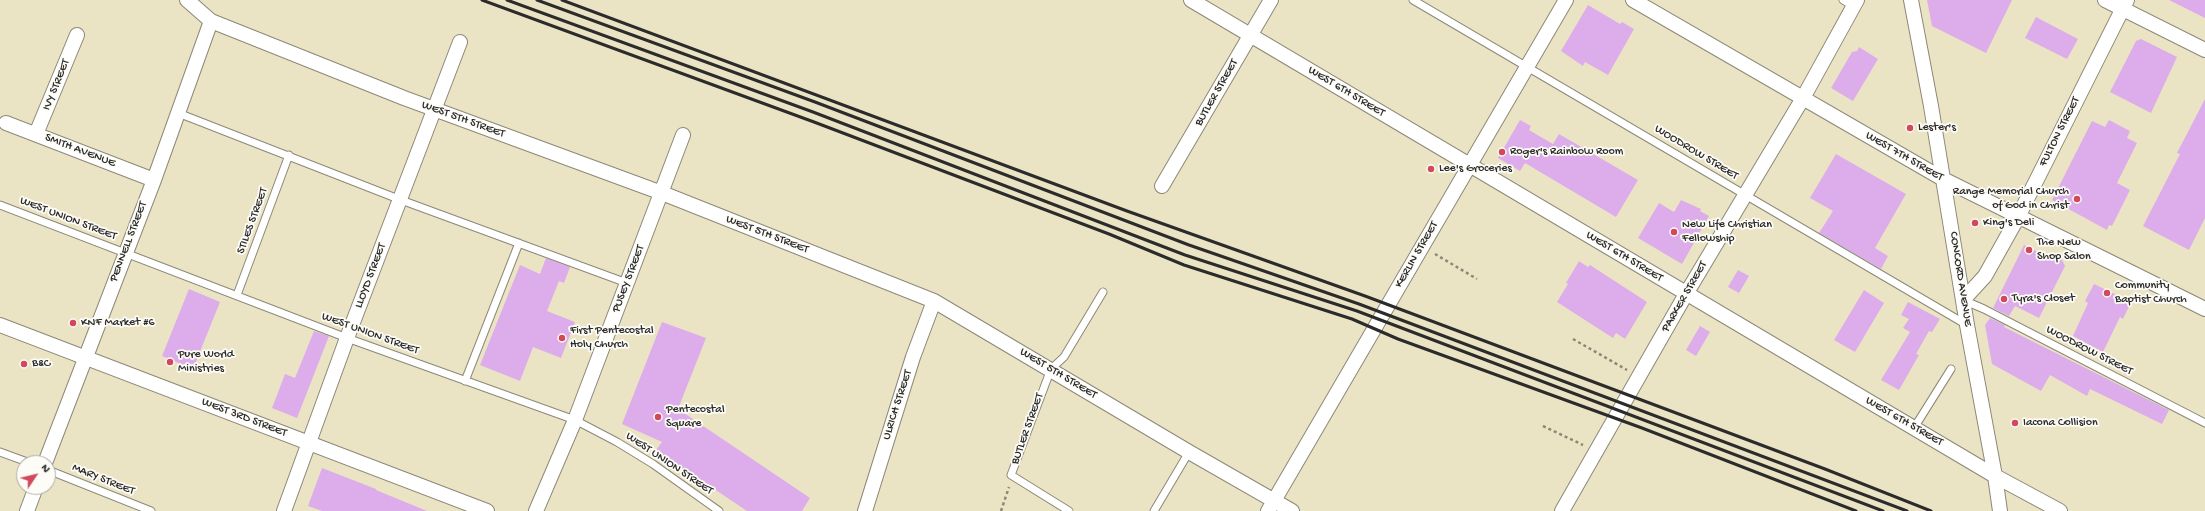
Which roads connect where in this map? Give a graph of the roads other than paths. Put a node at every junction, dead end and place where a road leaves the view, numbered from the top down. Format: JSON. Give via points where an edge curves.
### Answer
{"nodes":[{"id":1,"x":187,"y":0,"type":"edge"},
{"id":2,"x":1191,"y":0,"type":"edge"},
{"id":3,"x":1271,"y":0,"type":"edge"},
{"id":4,"x":1413,"y":0,"type":"edge"},
{"id":5,"x":1566,"y":0,"type":"edge"},
{"id":6,"x":1633,"y":0,"type":"edge"},
{"id":7,"x":1911,"y":0,"type":"edge"},
{"id":8,"x":2105,"y":0,"type":"edge"},
{"id":9,"x":1851,"y":2,"type":"edge"},
{"id":10,"x":2124,"y":4,"type":"edge"},
{"id":11,"x":211,"y":21,"type":"junction"},
{"id":12,"x":77,"y":35,"type":"dead end"},
{"id":13,"x":1250,"y":36,"type":"junction"},
{"id":14,"x":460,"y":42,"type":"dead end"},
{"id":15,"x":2205,"y":50,"type":"edge"},
{"id":16,"x":1527,"y":66,"type":"junction"},
{"id":17,"x":1803,"y":98,"type":"junction"},
{"id":18,"x":434,"y":110,"type":"junction"},
{"id":19,"x":178,"y":112,"type":"junction"},
{"id":20,"x":6,"y":123,"type":"dead end"},
{"id":21,"x":36,"y":134,"type":"junction"},
{"id":22,"x":683,"y":135,"type":"dead end"},
{"id":23,"x":289,"y":155,"type":"junction"},
{"id":24,"x":1470,"y":165,"type":"junction"},
{"id":25,"x":1943,"y":179,"type":"junction"},
{"id":26,"x":154,"y":180,"type":"junction"},
{"id":27,"x":1162,"y":186,"type":"dead end"},
{"id":28,"x":662,"y":194,"type":"junction"},
{"id":29,"x":1745,"y":195,"type":"junction"},
{"id":30,"x":401,"y":200,"type":"junction"},
{"id":31,"x":0,"y":205,"type":"edge"},
{"id":32,"x":2018,"y":217,"type":"junction"},
{"id":33,"x":520,"y":243,"type":"junction"},
{"id":34,"x":125,"y":253,"type":"junction"},
{"id":35,"x":627,"y":283,"type":"junction"},
{"id":36,"x":1103,"y":292,"type":"dead end"},
{"id":37,"x":1686,"y":294,"type":"junction"},
{"id":38,"x":238,"y":295,"type":"junction"},
{"id":39,"x":1963,"y":300,"type":"junction"},
{"id":40,"x":934,"y":301,"type":"junction"},
{"id":41,"x":2205,"y":309,"type":"edge"},
{"id":42,"x":0,"y":325,"type":"edge"},
{"id":43,"x":1967,"y":325,"type":"junction"},
{"id":44,"x":347,"y":338,"type":"junction"},
{"id":45,"x":85,"y":358,"type":"junction"},
{"id":46,"x":1050,"y":369,"type":"junction"},
{"id":47,"x":1951,"y":369,"type":"dead end"},
{"id":48,"x":465,"y":381,"type":"junction"},
{"id":49,"x":575,"y":420,"type":"junction"},
{"id":50,"x":2205,"y":423,"type":"edge"},
{"id":51,"x":1914,"y":428,"type":"junction"},
{"id":52,"x":310,"y":443,"type":"junction"},
{"id":53,"x":0,"y":452,"type":"edge"},
{"id":54,"x":1189,"y":452,"type":"junction"},
{"id":55,"x":48,"y":455,"type":"edge"},
{"id":56,"x":16,"y":458,"type":"edge"},
{"id":57,"x":56,"y":473,"type":"edge"},
{"id":58,"x":1995,"y":476,"type":"junction"},
{"id":59,"x":33,"y":495,"type":"edge"},
{"id":60,"x":1271,"y":506,"type":"edge"},
{"id":61,"x":27,"y":511,"type":"edge"},
{"id":62,"x":151,"y":511,"type":"edge"},
{"id":63,"x":284,"y":511,"type":"edge"},
{"id":64,"x":487,"y":511,"type":"edge"},
{"id":65,"x":536,"y":511,"type":"edge"},
{"id":66,"x":719,"y":511,"type":"edge"},
{"id":67,"x":865,"y":511,"type":"edge"},
{"id":68,"x":1069,"y":511,"type":"edge"},
{"id":69,"x":1154,"y":511,"type":"edge"},
{"id":70,"x":1292,"y":511,"type":"edge"},
{"id":71,"x":1562,"y":511,"type":"edge"},
{"id":72,"x":2000,"y":511,"type":"edge"},
{"id":73,"x":2060,"y":511,"type":"edge"}],
"edges":[{"from":1,"to":11,"type":"street","name":"WEST 5TH STREET"},
{"from":2,"to":13,"type":"street","name":"WEST 6TH STREET"},
{"from":3,"to":13,"type":"street","name":"BUTLER STREET"},
{"from":4,"to":16,"type":"lane","name":"WOODROW STREET"},
{"from":5,"to":16,"type":"street","name":"KERLIN STREET"},
{"from":6,"to":17,"type":"street","name":"WEST 7TH STREET"},
{"from":7,"to":25,"type":"street","name":"CONCORD AVENUE"},
{"from":8,"to":10,"type":"street"},
{"from":9,"to":17,"type":"street","name":"PARKER STREET"},
{"from":10,"to":15,"type":"street"},
{"from":10,"to":32,"type":"street","name":"FULTON STREET"},
{"from":11,"to":18,"type":"street","name":"WEST 5TH STREET"},
{"from":11,"to":19,"type":"street","name":"PENNELL STREET"},
{"from":12,"to":21,"type":"street","name":"IVY STREET"},
{"from":13,"to":24,"type":"street","name":"WEST 6TH STREET"},
{"from":13,"to":27,"type":"street","name":"BUTLER STREET"},
{"from":14,"to":18,"type":"street","name":"LLOYD STREET"},
{"from":16,"to":24,"type":"street","name":"KERLIN STREET"},
{"from":16,"to":29,"type":"lane","name":"WOODROW STREET"},
{"from":17,"to":25,"type":"street","name":"WEST 7TH STREET"},
{"from":17,"to":29,"type":"street","name":"PARKER STREET"},
{"from":18,"to":28,"type":"street","name":"WEST 5TH STREET"},
{"from":18,"to":30,"type":"street","name":"LLOYD STREET"},
{"from":19,"to":23,"type":"lane"},
{"from":19,"to":26,"type":"street","name":"PENNELL STREET"},
{"from":20,"to":21,"type":"street","name":"SMITH AVENUE"},
{"from":21,"to":26,"type":"street","name":"SMITH AVENUE"},
{"from":22,"to":28,"type":"street","name":"PUSEY STREET"},
{"from":23,"to":30,"type":"lane"},
{"from":23,"to":38,"type":"lane","name":"STILES STREET"},
{"from":24,"to":37,"type":"street","name":"WEST 6TH STREET"},
{"from":24,"to":60,"type":"street","name":"KERLIN STREET"},
{"from":25,"to":32,"type":"street","name":"WEST 7TH STREET"},
{"from":25,"to":39,"type":"street","name":"CONCORD AVENUE"},
{"from":26,"to":34,"type":"street","name":"PENNELL STREET"},
{"from":28,"to":35,"type":"street","name":"PUSEY STREET"},
{"from":28,"to":40,"type":"street","name":"WEST 5TH STREET"},
{"from":29,"to":37,"type":"street","name":"PARKER STREET"},
{"from":29,"to":43,"type":"lane","name":"WOODROW STREET"},
{"from":30,"to":33,"type":"lane"},
{"from":30,"to":44,"type":"street","name":"LLOYD STREET"},
{"from":31,"to":34,"type":"lane","name":"WEST UNION STREET"},
{"from":32,"to":39,"type":"street","name":"FULTON STREET","via":[[1985,276]]},
{"from":32,"to":41,"type":"street","name":"WEST 7TH STREET"},
{"from":33,"to":35,"type":"lane"},
{"from":33,"to":48,"type":"lane"},
{"from":34,"to":38,"type":"lane","name":"WEST UNION STREET"},
{"from":34,"to":45,"type":"street","name":"PENNELL STREET"},
{"from":35,"to":49,"type":"street","name":"PUSEY STREET"},
{"from":36,"to":46,"type":"lane","name":"BUTLER STREET","via":[[1064,357]]},
{"from":37,"to":51,"type":"street","name":"WEST 6TH STREET"},
{"from":37,"to":71,"type":"street","name":"PARKER STREET"},
{"from":38,"to":44,"type":"lane","name":"WEST UNION STREET"},
{"from":39,"to":43,"type":"street","name":"CONCORD AVENUE"},
{"from":39,"to":50,"type":"lane","name":"WOODROW STREET"},
{"from":40,"to":46,"type":"street","name":"WEST 5TH STREET"},
{"from":40,"to":67,"type":"street","name":"ULRICH STREET","via":[[913,358]]},
{"from":42,"to":45,"type":"street","name":"WEST 3RD STREET"},
{"from":43,"to":58,"type":"street","name":"CONCORD AVENUE"},
{"from":44,"to":48,"type":"lane","name":"WEST UNION STREET"},
{"from":44,"to":52,"type":"street","name":"LLOYD STREET"},
{"from":45,"to":52,"type":"street","name":"WEST 3RD STREET"},
{"from":45,"to":55,"type":"street","name":"PENNELL STREET"},
{"from":46,"to":54,"type":"street","name":"WEST 5TH STREET"},
{"from":46,"to":68,"type":"lane","name":"BUTLER STREET","via":[[1011,475]]},
{"from":47,"to":51,"type":"lane"},
{"from":48,"to":49,"type":"lane","name":"WEST UNION STREET"},
{"from":49,"to":65,"type":"street","name":"PUSEY STREET"},
{"from":49,"to":66,"type":"lane","name":"WEST UNION STREET","via":[[653,464]]},
{"from":51,"to":58,"type":"street","name":"WEST 6TH STREET"},
{"from":52,"to":63,"type":"street","name":"LLOYD STREET"},
{"from":52,"to":64,"type":"street","name":"WEST 3RD STREET"},
{"from":53,"to":56,"type":"lane"},
{"from":54,"to":60,"type":"street","name":"WEST 5TH STREET"},
{"from":54,"to":69,"type":"lane"},
{"from":57,"to":62,"type":"lane","name":"MARY STREET"},
{"from":58,"to":72,"type":"street","name":"CONCORD AVENUE"},
{"from":58,"to":73,"type":"street","name":"WEST 6TH STREET"},
{"from":59,"to":61,"type":"street"},
{"from":60,"to":70,"type":"street","name":"WEST 5TH STREET"}]}
